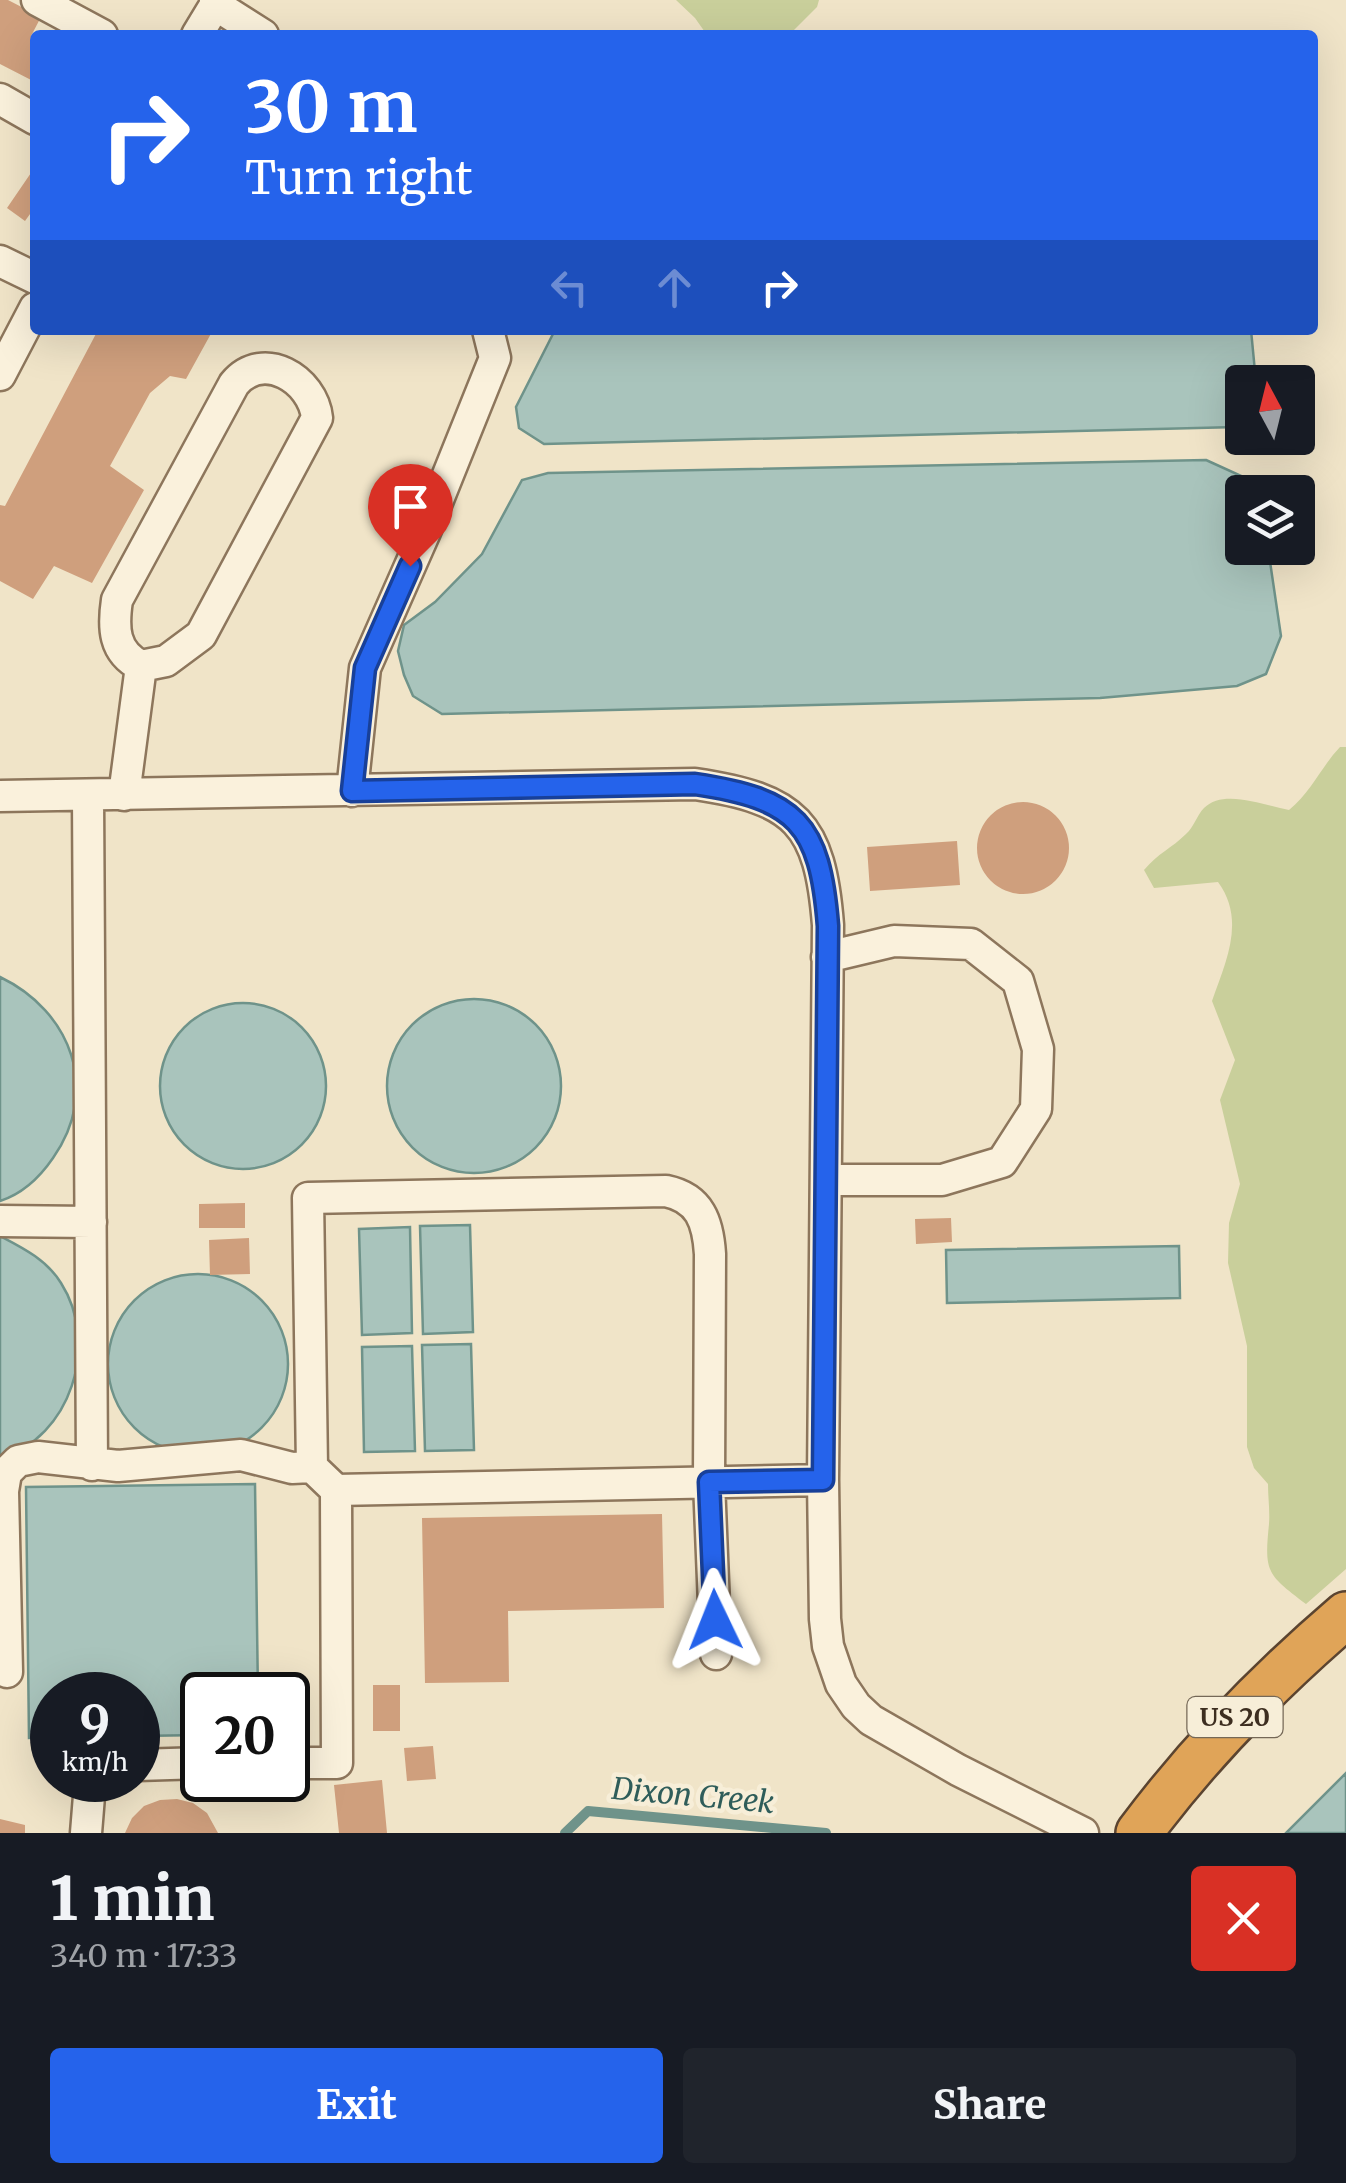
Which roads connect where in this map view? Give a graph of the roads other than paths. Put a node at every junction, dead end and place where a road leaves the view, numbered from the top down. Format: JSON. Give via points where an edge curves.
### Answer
{"nodes":[{"id":1,"x":37,"y":0,"type":"edge"},
{"id":2,"x":216,"y":1,"type":"edge"},
{"id":3,"x":93,"y":30,"type":"edge"},
{"id":4,"x":200,"y":30,"type":"edge"},
{"id":5,"x":255,"y":30,"type":"edge"},
{"id":6,"x":0,"y":99,"type":"edge"},
{"id":7,"x":30,"y":115,"type":"edge"},
{"id":8,"x":0,"y":261,"type":"edge"},
{"id":9,"x":30,"y":276,"type":"edge"},
{"id":10,"x":30,"y":318,"type":"edge"},
{"id":11,"x":489,"y":335,"type":"edge"},
{"id":12,"x":0,"y":375,"type":"edge"},
{"id":13,"x":140,"y":666,"type":"junction"},
{"id":14,"x":352,"y":791,"type":"junction"},
{"id":15,"x":124,"y":795,"type":"junction"},
{"id":16,"x":0,"y":796,"type":"edge"},
{"id":17,"x":88,"y":796,"type":"junction"},
{"id":18,"x":828,"y":957,"type":"junction"},
{"id":19,"x":826,"y":1180,"type":"junction"},
{"id":20,"x":0,"y":1222,"type":"edge"},
{"id":21,"x":92,"y":1222,"type":"junction"},
{"id":22,"x":92,"y":1465,"type":"junction"},
{"id":23,"x":312,"y":1467,"type":"junction"},
{"id":24,"x":823,"y":1480,"type":"junction"},
{"id":25,"x":709,"y":1482,"type":"junction"},
{"id":26,"x":336,"y":1490,"type":"junction"},
{"id":27,"x":3,"y":1595,"type":"edge"},
{"id":28,"x":1346,"y":1614,"type":"edge"},
{"id":29,"x":716,"y":1654,"type":"dead end"},
{"id":30,"x":7,"y":1672,"type":"dead end"},
{"id":31,"x":310,"y":1763,"type":"edge"},
{"id":32,"x":89,"y":1802,"type":"edge"},
{"id":33,"x":86,"y":1833,"type":"edge"},
{"id":34,"x":1083,"y":1833,"type":"edge"},
{"id":35,"x":1139,"y":1833,"type":"edge"}],
"edges":[{"from":1,"to":3,"type":"street"},
{"from":2,"to":4,"type":"street"},
{"from":2,"to":5,"type":"street"},
{"from":6,"to":7,"type":"street"},
{"from":8,"to":9,"type":"street"},
{"from":10,"to":12,"type":"street"},
{"from":11,"to":14,"type":"street","via":[[495,358],[365,668]]},
{"from":13,"to":13,"type":"street","via":[[115,638],[116,600],[234,384],[250,370],[294,376],[311,396],[317,418],[201,635],[180,654]]},
{"from":13,"to":15,"type":"street"},
{"from":14,"to":15,"type":"street"},
{"from":14,"to":18,"type":"street","via":[[695,784],[745,792],[786,813],[818,857]]},
{"from":15,"to":17,"type":"street"},
{"from":16,"to":17,"type":"street"},
{"from":17,"to":21,"type":"street"},
{"from":18,"to":19,"type":"street"},
{"from":18,"to":19,"type":"street","via":[[894,940],[971,944],[1018,981],[1038,1049],[1036,1109],[1002,1162],[942,1180]]},
{"from":19,"to":24,"type":"street"},
{"from":20,"to":21,"type":"street"},
{"from":21,"to":22,"type":"street"},
{"from":22,"to":23,"type":"street","via":[[241,1455]]},
{"from":22,"to":27,"type":"street","via":[[38,1456],[18,1460],[6,1473]]},
{"from":23,"to":25,"type":"street","via":[[308,1198],[666,1191],[692,1202],[708,1232]]},
{"from":23,"to":26,"type":"street"},
{"from":24,"to":25,"type":"street"},
{"from":24,"to":34,"type":"street","via":[[828,1646],[856,1706],[958,1770]]},
{"from":25,"to":26,"type":"street"},
{"from":25,"to":29,"type":"street"},
{"from":26,"to":31,"type":"street","via":[[337,1762]]},
{"from":27,"to":30,"type":"street"},
{"from":28,"to":35,"type":"highway","number":"US 20","via":[[1236,1716]]},
{"from":32,"to":33,"type":"street"}]}
